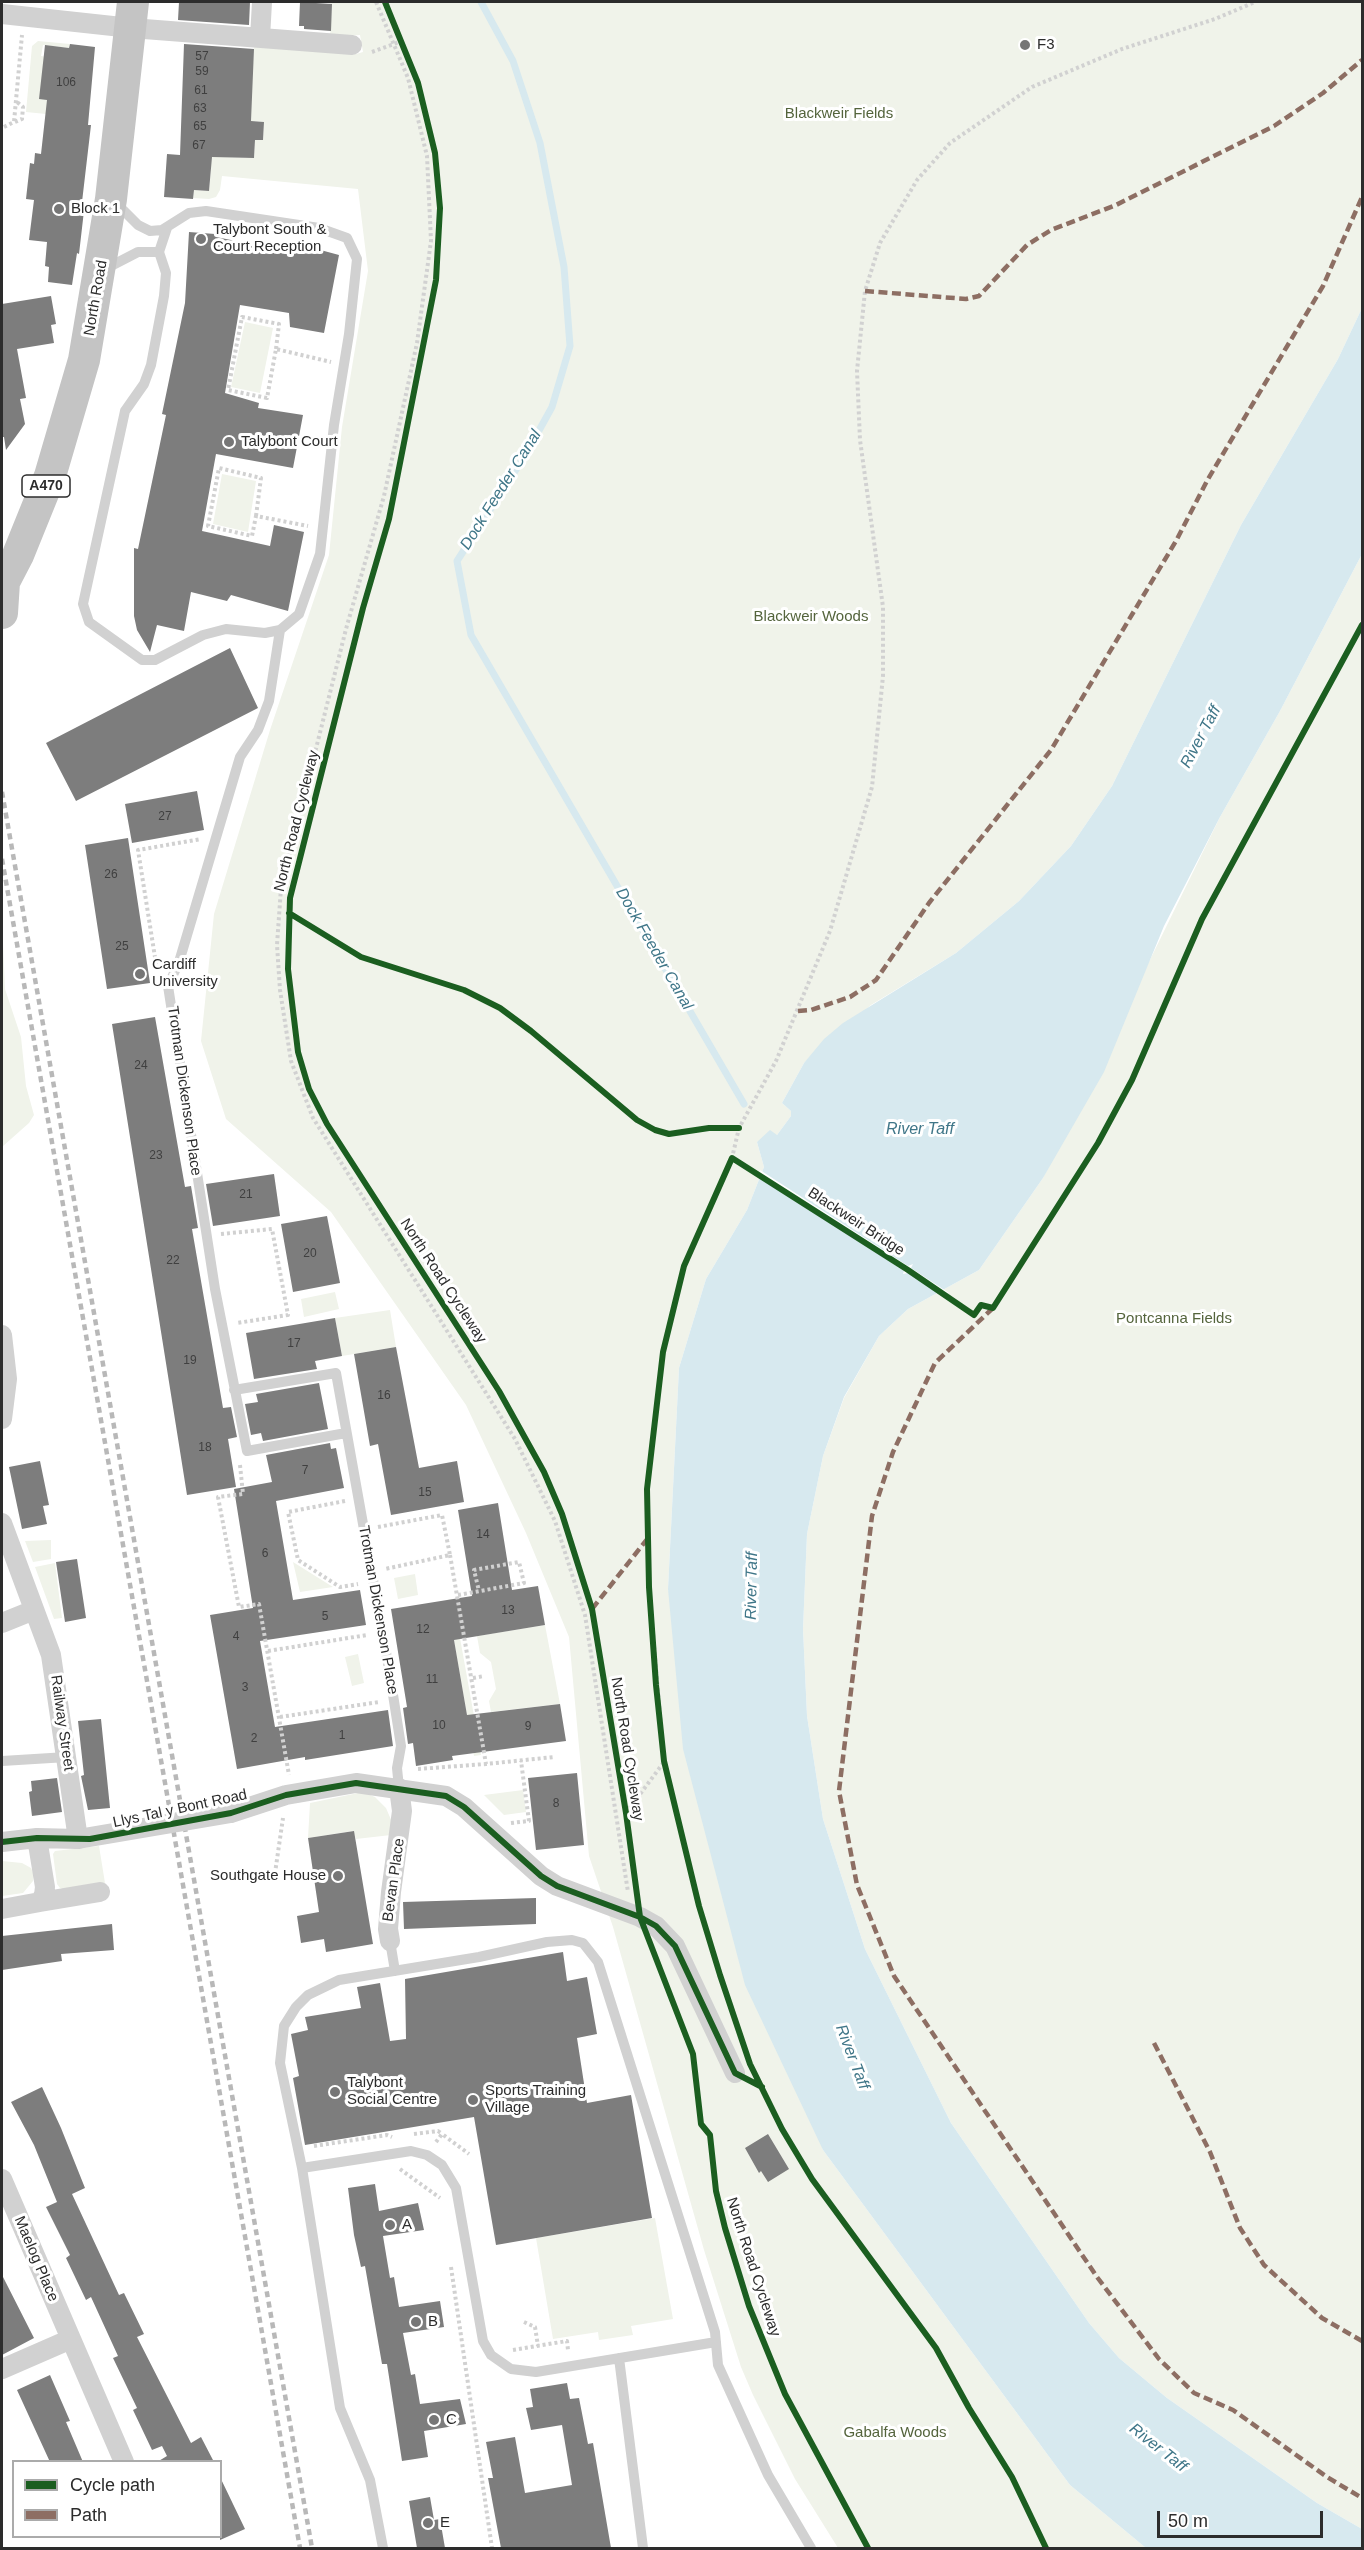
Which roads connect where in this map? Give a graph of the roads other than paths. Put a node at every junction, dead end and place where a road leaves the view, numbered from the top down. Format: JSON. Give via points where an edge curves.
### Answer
{"nodes":[{"id":1,"x":262,"y":2,"type":"edge"},
{"id":2,"x":24,"y":9,"type":"edge"},
{"id":3,"x":2,"y":14,"type":"edge"},
{"id":4,"x":132,"y":15,"type":"edge"},
{"id":5,"x":260,"y":38,"type":"junction"},
{"id":6,"x":352,"y":45,"type":"dead end"},
{"id":7,"x":111,"y":199,"type":"junction"},
{"id":8,"x":167,"y":228,"type":"junction"},
{"id":9,"x":159,"y":252,"type":"junction"},
{"id":10,"x":101,"y":272,"type":"junction"},
{"id":11,"x":8,"y":574,"type":"edge"},
{"id":12,"x":2,"y":613,"type":"edge"},
{"id":13,"x":280,"y":630,"type":"junction"},
{"id":14,"x":2,"y":1335,"type":"edge"},
{"id":15,"x":234,"y":1390,"type":"junction"},
{"id":16,"x":2,"y":1419,"type":"edge"},
{"id":17,"x":346,"y":1433,"type":"junction"},
{"id":18,"x":2,"y":1523,"type":"edge"},
{"id":19,"x":34,"y":1610,"type":"junction"},
{"id":20,"x":2,"y":1623,"type":"edge"},
{"id":21,"x":68,"y":1757,"type":"junction"},
{"id":22,"x":2,"y":1761,"type":"edge"},
{"id":23,"x":399,"y":1788,"type":"junction"},
{"id":24,"x":37,"y":1838,"type":"junction"},
{"id":25,"x":78,"y":1839,"type":"junction"},
{"id":26,"x":2,"y":1842,"type":"edge"},
{"id":27,"x":100,"y":1892,"type":"dead end"},
{"id":28,"x":40,"y":1902,"type":"junction"},
{"id":29,"x":2,"y":1909,"type":"edge"},
{"id":30,"x":390,"y":1941,"type":"joint"},
{"id":31,"x":395,"y":1971,"type":"junction"},
{"id":32,"x":745,"y":2072,"type":"road end"},
{"id":33,"x":302,"y":2168,"type":"junction"},
{"id":34,"x":2,"y":2179,"type":"edge"},
{"id":35,"x":71,"y":2339,"type":"junction"},
{"id":36,"x":716,"y":2342,"type":"junction"},
{"id":37,"x":619,"y":2358,"type":"junction"},
{"id":38,"x":2,"y":2369,"type":"edge"},
{"id":39,"x":123,"y":2460,"type":"edge"},
{"id":40,"x":383,"y":2548,"type":"edge"},
{"id":41,"x":644,"y":2548,"type":"edge"},
{"id":42,"x":811,"y":2548,"type":"edge"}],
"edges":[{"from":1,"to":5,"type":"street"},
{"from":2,"to":3,"type":"street"},
{"from":2,"to":4,"type":"street"},
{"from":4,"to":5,"type":"street"},
{"from":4,"to":7,"type":"main road","name":"North Road","number":"A470"},
{"from":5,"to":6,"type":"street"},
{"from":7,"to":8,"type":"lane","via":[[138,225],[150,231]]},
{"from":7,"to":10,"type":"main road","name":"North Road","number":"A470"},
{"from":8,"to":9,"type":"lane"},
{"from":8,"to":13,"type":"lane","via":[[189,213],[206,211],[275,220],[347,238],[357,259],[320,554],[299,614]]},
{"from":9,"to":10,"type":"lane","via":[[138,252]]},
{"from":9,"to":13,"type":"lane","via":[[166,273],[151,365],[144,384],[125,411],[83,604],[89,622],[142,660],[155,660],[203,635],[226,629],[265,633]]},
{"from":10,"to":11,"type":"main road","name":"North Road","number":"A470","via":[[70,416],[50,476]]},
{"from":11,"to":12,"type":"main road","name":"North Road","number":"A470"},
{"from":13,"to":15,"type":"lane","name":"Trotman Dickenson Place","via":[[269,701],[258,730],[240,757],[179,963],[168,986]]},
{"from":14,"to":16,"type":"street","via":[[7,1379]]},
{"from":15,"to":17,"type":"lane","name":"Trotman Dickenson Place","via":[[247,1451]]},
{"from":15,"to":17,"type":"lane","name":"Trotman Dickenson Place","via":[[336,1373]]},
{"from":17,"to":23,"type":"lane","name":"Trotman Dickenson Place","via":[[401,1746]]},
{"from":18,"to":19,"type":"street","name":"Railway Street"},
{"from":19,"to":20,"type":"street"},
{"from":19,"to":21,"type":"street","name":"Railway Street","via":[[52,1661]]},
{"from":21,"to":22,"type":"lane"},
{"from":21,"to":25,"type":"street","name":"Railway Street"},
{"from":23,"to":25,"type":"street","name":"Llys Tal y Bont Road","bridge":true,"via":[[357,1783],[286,1795],[231,1813]]},
{"from":23,"to":30,"type":"street","name":"Bevan Place","via":[[402,1811],[391,1892]]},
{"from":23,"to":32,"type":"street","name":"Llys Tal y Bont Road","via":[[446,1796],[464,1807],[541,1876],[656,1926],[675,1946]]},
{"from":24,"to":25,"type":"street","name":"Llys Tal y Bont Road"},
{"from":24,"to":26,"type":"street","name":"Llys Tal y Bont Road"},
{"from":24,"to":28,"type":"street","via":[[45,1887]]},
{"from":27,"to":28,"type":"street"},
{"from":28,"to":29,"type":"street"},
{"from":30,"to":31,"type":"lane","name":"Bevan Place"},
{"from":31,"to":33,"type":"lane","via":[[339,1980],[322,1987],[296,2007],[284,2026],[280,2063]]},
{"from":31,"to":36,"type":"lane","via":[[547,1942],[572,1940],[583,1943],[592,1952]]},
{"from":33,"to":37,"type":"lane","via":[[411,2151],[427,2155],[442,2165],[456,2188],[483,2341],[491,2355],[511,2369],[536,2372]]},
{"from":33,"to":40,"type":"lane","via":[[340,2408],[370,2480]]},
{"from":34,"to":35,"type":"street","name":"Maelog Place"},
{"from":35,"to":38,"type":"street"},
{"from":35,"to":39,"type":"street","name":"Maelog Place"},
{"from":36,"to":37,"type":"lane"},
{"from":36,"to":42,"type":"lane","via":[[718,2365],[763,2464]]},
{"from":37,"to":41,"type":"lane"}]}
